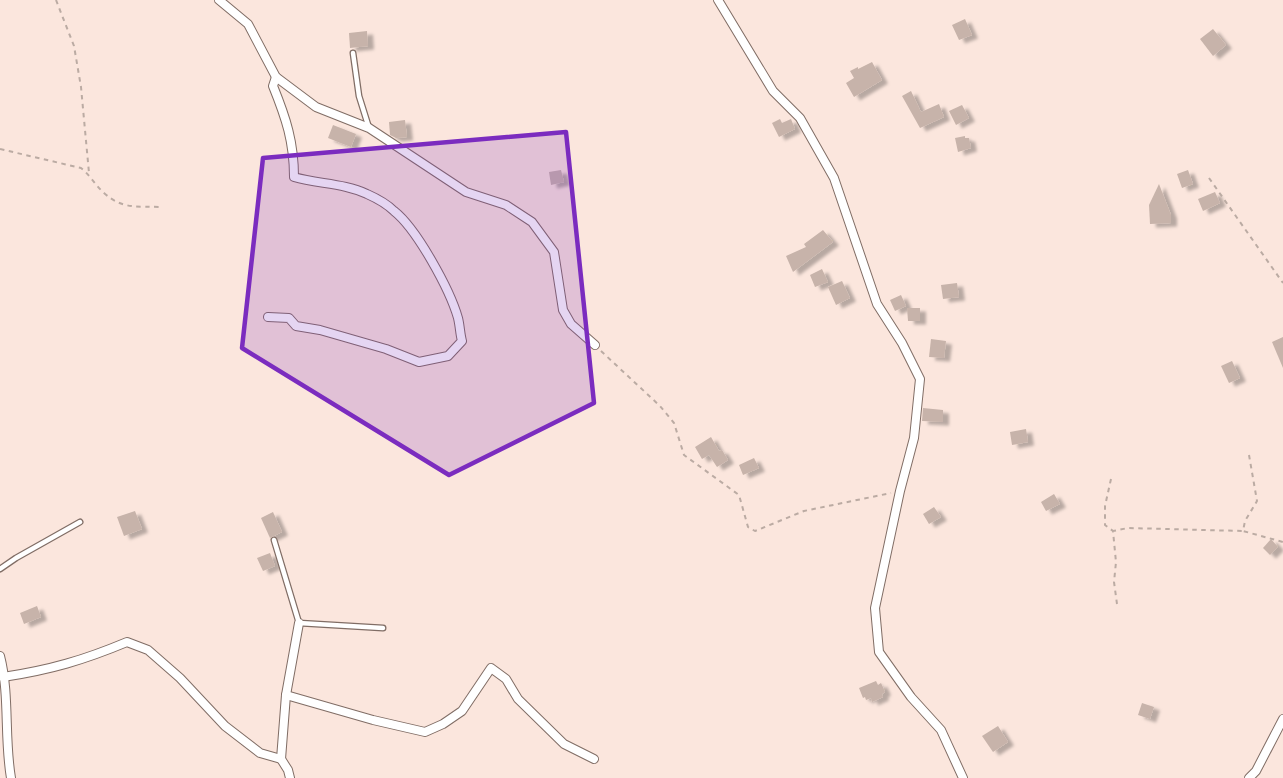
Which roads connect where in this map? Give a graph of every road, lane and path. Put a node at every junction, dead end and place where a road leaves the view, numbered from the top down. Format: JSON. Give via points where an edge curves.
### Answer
{"nodes":[{"id":1,"x":56,"y":0,"type":"edge"},
{"id":2,"x":219,"y":0,"type":"edge"},
{"id":3,"x":718,"y":0,"type":"edge"},
{"id":4,"x":353,"y":53,"type":"dead end"},
{"id":5,"x":276,"y":77,"type":"junction"},
{"id":6,"x":369,"y":129,"type":"junction"},
{"id":7,"x":0,"y":149,"type":"edge"},
{"id":8,"x":89,"y":174,"type":"junction"},
{"id":9,"x":1209,"y":178,"type":"dead end"},
{"id":10,"x":162,"y":207,"type":"dead end"},
{"id":11,"x":1283,"y":283,"type":"edge"},
{"id":12,"x":268,"y":317,"type":"dead end"},
{"id":13,"x":595,"y":345,"type":"joint"},
{"id":14,"x":1250,"y":455,"type":"dead end"},
{"id":15,"x":1111,"y":478,"type":"dead end"},
{"id":16,"x":900,"y":491,"type":"junction"},
{"id":17,"x":80,"y":522,"type":"dead end"},
{"id":18,"x":1113,"y":531,"type":"junction"},
{"id":19,"x":1243,"y":531,"type":"junction"},
{"id":20,"x":274,"y":540,"type":"dead end"},
{"id":21,"x":1283,"y":542,"type":"edge"},
{"id":22,"x":0,"y":569,"type":"edge"},
{"id":23,"x":1117,"y":604,"type":"dead end"},
{"id":24,"x":299,"y":623,"type":"junction"},
{"id":25,"x":383,"y":628,"type":"dead end"},
{"id":26,"x":0,"y":656,"type":"edge"},
{"id":27,"x":3,"y":677,"type":"junction"},
{"id":28,"x":286,"y":695,"type":"junction"},
{"id":29,"x":1283,"y":719,"type":"edge"},
{"id":30,"x":281,"y":759,"type":"junction"},
{"id":31,"x":594,"y":759,"type":"dead end"},
{"id":32,"x":12,"y":778,"type":"edge"},
{"id":33,"x":290,"y":778,"type":"edge"},
{"id":34,"x":963,"y":778,"type":"edge"},
{"id":35,"x":1249,"y":778,"type":"edge"}],
"edges":[{"from":1,"to":8,"type":"path","via":[[74,46]]},
{"from":2,"to":5,"type":"street","via":[[248,24]]},
{"from":3,"to":16,"type":"street","via":[[772,91],[800,118],[834,178],[877,304],[920,379],[914,438]]},
{"from":4,"to":6,"type":"lane"},
{"from":5,"to":6,"type":"street","via":[[316,107]]},
{"from":5,"to":12,"type":"street","via":[[273,86],[294,150],[294,177],[365,193],[395,211],[421,242],[440,278],[458,317],[462,341],[448,356],[419,362],[386,349],[296,326],[289,318]]},
{"from":6,"to":13,"type":"street","via":[[466,192],[506,205],[532,222],[554,252],[563,310],[571,324]]},
{"from":7,"to":8,"type":"path","via":[[81,168]]},
{"from":8,"to":10,"type":"path","via":[[102,192],[120,205]]},
{"from":9,"to":11,"type":"path"},
{"from":13,"to":16,"type":"path","via":[[674,423],[684,455],[739,495],[748,527],[755,531],[804,511]]},
{"from":14,"to":19,"type":"path","via":[[1257,501]]},
{"from":15,"to":18,"type":"path","via":[[1105,525]]},
{"from":16,"to":34,"type":"street","via":[[874,608],[879,652],[941,730]]},
{"from":17,"to":22,"type":"lane"},
{"from":18,"to":19,"type":"path"},
{"from":18,"to":23,"type":"path"},
{"from":19,"to":21,"type":"path"},
{"from":20,"to":24,"type":"lane"},
{"from":24,"to":25,"type":"lane"},
{"from":24,"to":28,"type":"street"},
{"from":26,"to":27,"type":"street"},
{"from":27,"to":30,"type":"street","via":[[84,660],[128,642],[148,650],[225,726],[260,753]]},
{"from":27,"to":32,"type":"street","via":[[7,756]]},
{"from":28,"to":30,"type":"street"},
{"from":28,"to":31,"type":"street","via":[[425,732],[462,711],[491,668],[506,679],[518,699],[564,744]]},
{"from":29,"to":35,"type":"street"},
{"from":30,"to":33,"type":"street"}]}
